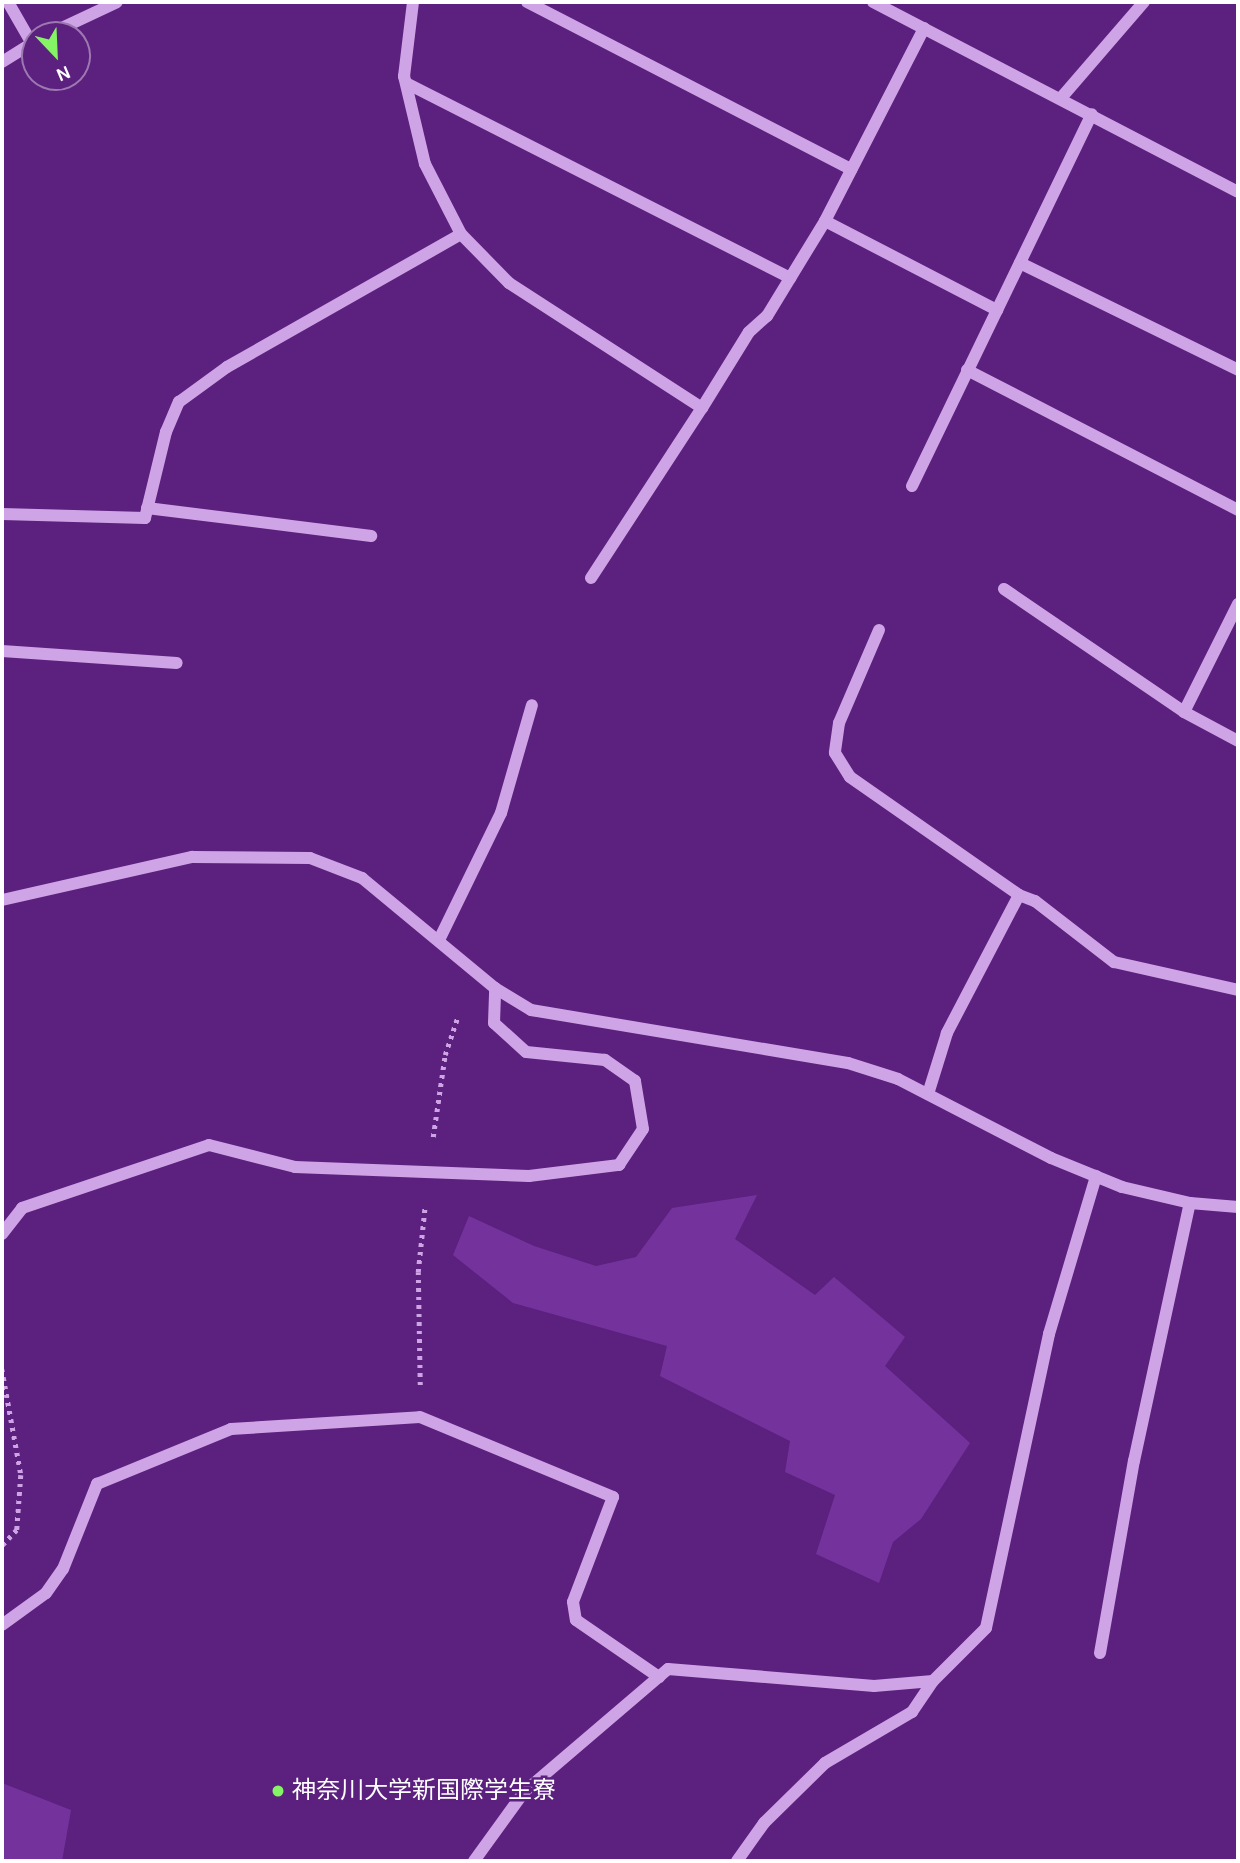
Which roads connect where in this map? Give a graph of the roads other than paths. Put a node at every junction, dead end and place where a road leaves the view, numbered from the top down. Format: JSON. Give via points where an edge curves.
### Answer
{"nodes":[{"id":1,"x":8,"y":2,"type":"edge"},
{"id":2,"x":117,"y":2,"type":"edge"},
{"id":3,"x":413,"y":2,"type":"edge"},
{"id":4,"x":527,"y":2,"type":"edge"},
{"id":5,"x":873,"y":2,"type":"edge"},
{"id":6,"x":1144,"y":2,"type":"edge"},
{"id":7,"x":77,"y":21,"type":"edge"},
{"id":8,"x":21,"y":22,"type":"edge"},
{"id":9,"x":924,"y":28,"type":"junction"},
{"id":10,"x":21,"y":49,"type":"edge"},
{"id":11,"x":2,"y":62,"type":"edge"},
{"id":12,"x":407,"y":83,"type":"junction"},
{"id":13,"x":1061,"y":98,"type":"junction"},
{"id":14,"x":1092,"y":114,"type":"junction"},
{"id":15,"x":851,"y":169,"type":"junction"},
{"id":16,"x":1238,"y":192,"type":"edge"},
{"id":17,"x":825,"y":221,"type":"junction"},
{"id":18,"x":461,"y":234,"type":"junction"},
{"id":19,"x":1020,"y":263,"type":"junction"},
{"id":20,"x":790,"y":278,"type":"junction"},
{"id":21,"x":997,"y":310,"type":"junction"},
{"id":22,"x":967,"y":370,"type":"junction"},
{"id":23,"x":1238,"y":370,"type":"edge"},
{"id":24,"x":702,"y":408,"type":"junction"},
{"id":25,"x":912,"y":486,"type":"dead end"},
{"id":26,"x":147,"y":508,"type":"junction"},
{"id":27,"x":1238,"y":510,"type":"edge"},
{"id":28,"x":2,"y":514,"type":"edge"},
{"id":29,"x":371,"y":536,"type":"dead end"},
{"id":30,"x":591,"y":578,"type":"dead end"},
{"id":31,"x":1004,"y":589,"type":"dead end"},
{"id":32,"x":1238,"y":604,"type":"edge"},
{"id":33,"x":879,"y":630,"type":"dead end"},
{"id":34,"x":2,"y":651,"type":"edge"},
{"id":35,"x":177,"y":663,"type":"dead end"},
{"id":36,"x":532,"y":705,"type":"dead end"},
{"id":37,"x":1184,"y":712,"type":"junction"},
{"id":38,"x":1238,"y":741,"type":"edge"},
{"id":39,"x":1019,"y":895,"type":"junction"},
{"id":40,"x":2,"y":900,"type":"edge"},
{"id":41,"x":439,"y":940,"type":"junction"},
{"id":42,"x":495,"y":988,"type":"junction"},
{"id":43,"x":1238,"y":990,"type":"edge"},
{"id":44,"x":928,"y":1094,"type":"junction"},
{"id":45,"x":1096,"y":1176,"type":"junction"},
{"id":46,"x":1190,"y":1203,"type":"junction"},
{"id":47,"x":1238,"y":1207,"type":"edge"},
{"id":48,"x":2,"y":1234,"type":"edge"},
{"id":49,"x":2,"y":1625,"type":"edge"},
{"id":50,"x":1100,"y":1653,"type":"dead end"},
{"id":51,"x":659,"y":1677,"type":"junction"},
{"id":52,"x":933,"y":1681,"type":"junction"},
{"id":53,"x":474,"y":1861,"type":"edge"},
{"id":54,"x":737,"y":1861,"type":"edge"}],
"edges":[{"from":1,"to":8,"type":"street"},
{"from":2,"to":7,"type":"street"},
{"from":3,"to":12,"type":"street"},
{"from":4,"to":15,"type":"street"},
{"from":5,"to":9,"type":"street"},
{"from":6,"to":13,"type":"street"},
{"from":9,"to":13,"type":"street"},
{"from":9,"to":15,"type":"street"},
{"from":10,"to":11,"type":"street"},
{"from":12,"to":18,"type":"street","via":[[425,164]]},
{"from":12,"to":20,"type":"street"},
{"from":13,"to":14,"type":"street"},
{"from":14,"to":16,"type":"street"},
{"from":14,"to":19,"type":"street"},
{"from":15,"to":17,"type":"street"},
{"from":17,"to":20,"type":"street"},
{"from":17,"to":21,"type":"street"},
{"from":18,"to":24,"type":"street","via":[[509,283]]},
{"from":18,"to":26,"type":"street","via":[[227,367],[179,402],[166,432]]},
{"from":19,"to":21,"type":"street"},
{"from":19,"to":23,"type":"street"},
{"from":20,"to":24,"type":"street"},
{"from":21,"to":22,"type":"street"},
{"from":22,"to":25,"type":"street"},
{"from":22,"to":27,"type":"street"},
{"from":24,"to":30,"type":"street"},
{"from":26,"to":28,"type":"street","via":[[145,518]]},
{"from":26,"to":29,"type":"street"},
{"from":31,"to":37,"type":"street"},
{"from":32,"to":37,"type":"street"},
{"from":33,"to":39,"type":"street","via":[[839,723],[835,753],[850,777]]},
{"from":34,"to":35,"type":"street"},
{"from":36,"to":41,"type":"street","via":[[501,813]]},
{"from":37,"to":38,"type":"street"},
{"from":39,"to":43,"type":"street","via":[[1035,901],[1114,962]]},
{"from":39,"to":44,"type":"street","via":[[947,1034]]},
{"from":40,"to":41,"type":"street","via":[[192,857],[310,858],[362,878]]},
{"from":41,"to":42,"type":"street"},
{"from":42,"to":44,"type":"street","via":[[531,1010],[848,1063]]},
{"from":42,"to":48,"type":"street","via":[[494,1023],[526,1052],[605,1060],[635,1080],[643,1129],[619,1165],[529,1176],[295,1167],[209,1145],[22,1208]]},
{"from":44,"to":45,"type":"street","via":[[1051,1158]]},
{"from":45,"to":46,"type":"street"},
{"from":45,"to":52,"type":"street","via":[[1049,1334],[986,1628]]},
{"from":46,"to":47,"type":"street"},
{"from":46,"to":50,"type":"street","via":[[1133,1461]]},
{"from":49,"to":51,"type":"street","via":[[46,1594],[63,1569],[97,1484],[231,1429],[420,1417],[613,1497],[573,1602],[576,1620]]},
{"from":51,"to":52,"type":"street","via":[[668,1669],[874,1686]]},
{"from":51,"to":53,"type":"street","via":[[524,1792]]},
{"from":52,"to":54,"type":"street","via":[[912,1712],[825,1763],[764,1823]]}]}
